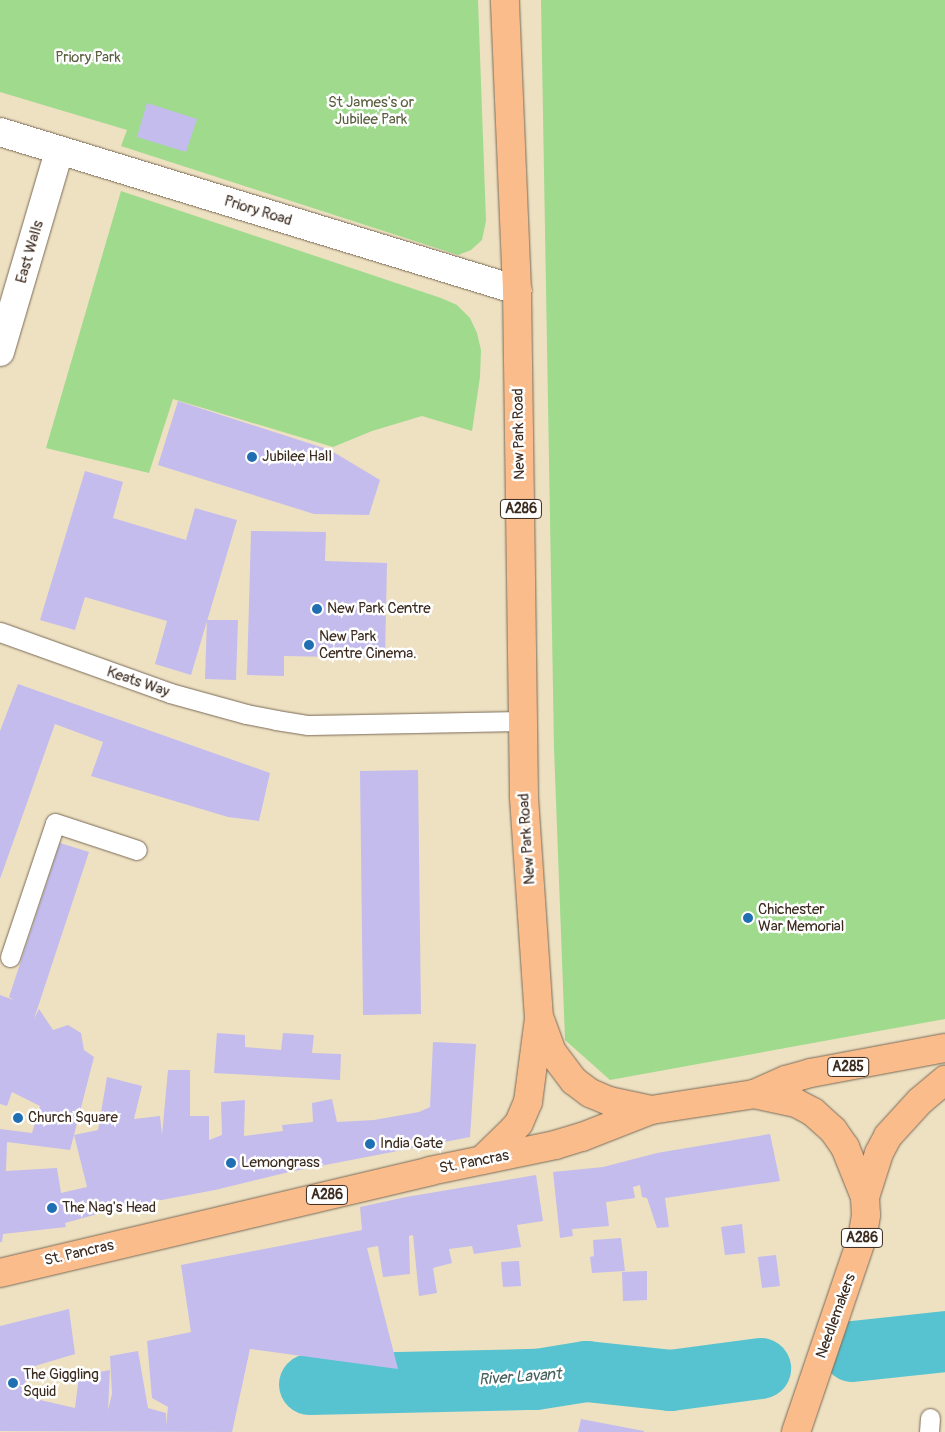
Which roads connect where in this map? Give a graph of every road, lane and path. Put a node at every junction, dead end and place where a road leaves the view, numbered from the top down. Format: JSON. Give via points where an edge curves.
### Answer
{"nodes":[{"id":1,"x":505,"y":0,"type":"edge"},
{"id":2,"x":0,"y":132,"type":"edge"},
{"id":3,"x":59,"y":151,"type":"junction"},
{"id":4,"x":517,"y":290,"type":"junction"},
{"id":5,"x":5,"y":315,"type":"edge"},
{"id":6,"x":0,"y":352,"type":"edge"},
{"id":7,"x":0,"y":632,"type":"edge"},
{"id":8,"x":524,"y":721,"type":"junction"},
{"id":9,"x":137,"y":850,"type":"dead end"},
{"id":10,"x":10,"y":957,"type":"dead end"},
{"id":11,"x":539,"y":1018,"type":"junction"},
{"id":12,"x":945,"y":1048,"type":"edge"},
{"id":13,"x":945,"y":1080,"type":"edge"},
{"id":14,"x":754,"y":1094,"type":"junction"},
{"id":15,"x":651,"y":1110,"type":"junction"},
{"id":16,"x":482,"y":1160,"type":"junction"},
{"id":17,"x":865,"y":1197,"type":"junction"},
{"id":18,"x":0,"y":1272,"type":"edge"},
{"id":19,"x":796,"y":1432,"type":"edge"}],
"edges":[{"from":1,"to":4,"type":"main road","name":"New Park Road","number":"A286"},
{"from":2,"to":3,"type":"street","name":"Priory Road"},
{"from":3,"to":4,"type":"street","name":"Priory Road"},
{"from":3,"to":5,"type":"street","name":"East Walls"},
{"from":4,"to":8,"type":"main road","name":"New Park Road","number":"A286"},
{"from":5,"to":6,"type":"street","name":"East Walls"},
{"from":7,"to":8,"type":"lane","name":"Keats Way","via":[[170,694],[246,714],[307,725]]},
{"from":8,"to":11,"type":"main road","name":"New Park Road","number":"A286","via":[[524,796]]},
{"from":9,"to":10,"type":"lane","via":[[56,823]]},
{"from":11,"to":15,"type":"main road","name":"New Park Road","number":"A286","via":[[552,1052],[574,1081],[609,1101]]},
{"from":11,"to":16,"type":"main road","name":"New Park Road","number":"A286","via":[[528,1102],[518,1123]]},
{"from":12,"to":14,"type":"main road","name":"St. Pancras","number":"A285","via":[[811,1073]]},
{"from":13,"to":17,"type":"main road","name":"Needlemakers","via":[[920,1101],[888,1136]]},
{"from":14,"to":15,"type":"main road","name":"St. Pancras","number":"A286"},
{"from":14,"to":17,"type":"main road","name":"Needlemakers","number":"A286","via":[[796,1103],[813,1112],[833,1130],[848,1154]]},
{"from":15,"to":16,"type":"main road","name":"St. Pancras","number":"A286","via":[[582,1137]]},
{"from":16,"to":18,"type":"main road","name":"St. Pancras","number":"A286"},
{"from":17,"to":19,"type":"main road","name":"Needlemakers","number":"A286","via":[[863,1235]]}]}
